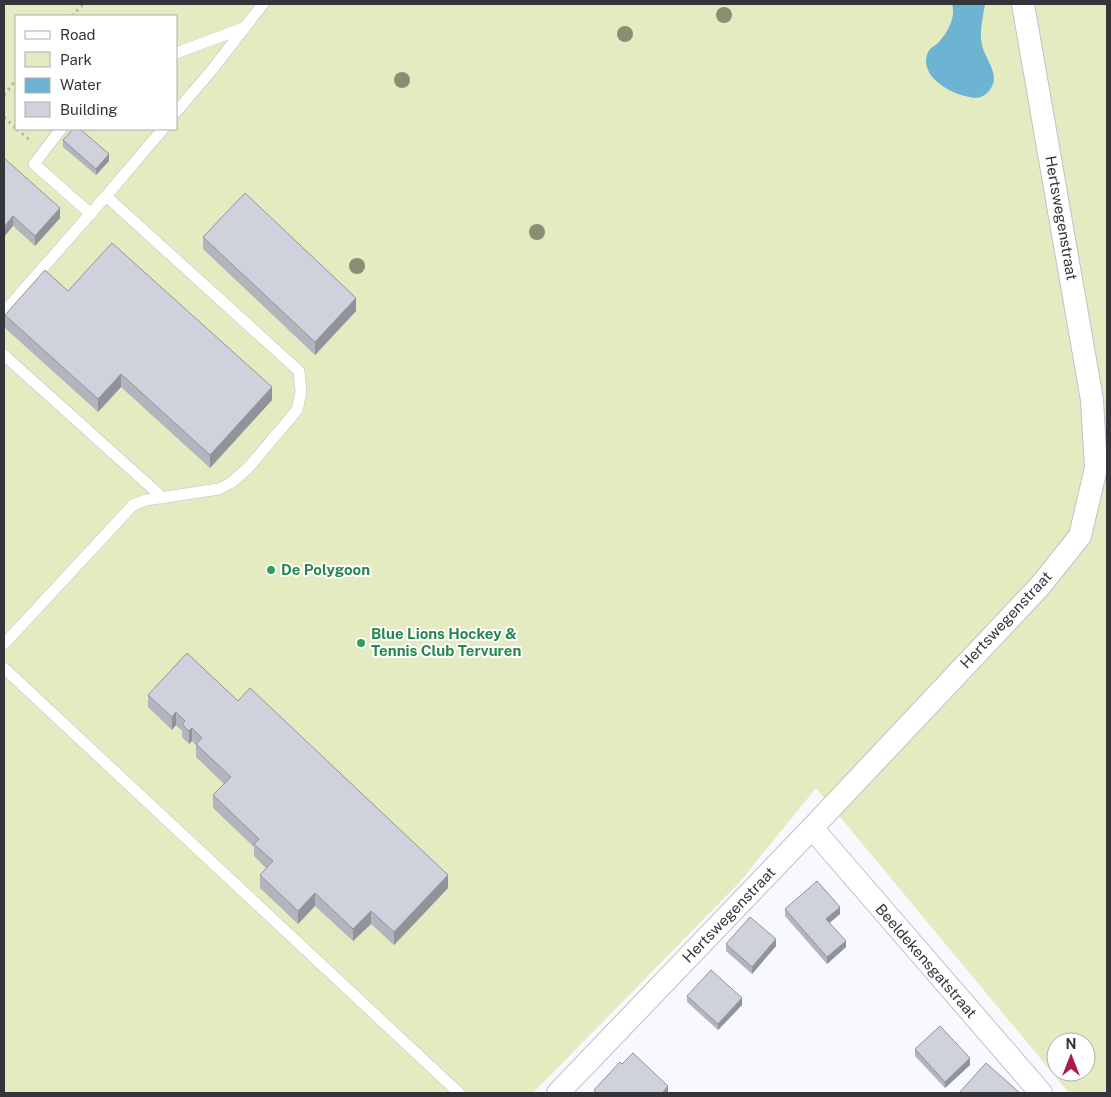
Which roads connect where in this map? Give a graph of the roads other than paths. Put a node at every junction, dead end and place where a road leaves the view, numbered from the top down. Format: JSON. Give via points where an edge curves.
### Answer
{"nodes":[{"id":1,"x":263,"y":4,"type":"edge"},
{"id":2,"x":1023,"y":4,"type":"edge"},
{"id":3,"x":243,"y":28,"type":"junction"},
{"id":4,"x":178,"y":51,"type":"edge"},
{"id":5,"x":178,"y":110,"type":"edge"},
{"id":6,"x":60,"y":130,"type":"edge"},
{"id":7,"x":162,"y":130,"type":"edge"},
{"id":8,"x":106,"y":196,"type":"junction"},
{"id":9,"x":90,"y":214,"type":"junction"},
{"id":10,"x":4,"y":312,"type":"edge"},
{"id":11,"x":4,"y":355,"type":"edge"},
{"id":12,"x":163,"y":498,"type":"junction"},
{"id":13,"x":4,"y":644,"type":"edge"},
{"id":14,"x":4,"y":668,"type":"edge"},
{"id":15,"x":812,"y":828,"type":"junction"},
{"id":16,"x":459,"y":1093,"type":"edge"},
{"id":17,"x":558,"y":1093,"type":"edge"},
{"id":18,"x":1041,"y":1093,"type":"edge"}],
"edges":[{"from":1,"to":3,"type":"lane"},
{"from":2,"to":15,"type":"street","name":"Hertswegenstraat","via":[[1092,400],[1096,468],[1080,536],[1040,586]]},
{"from":3,"to":4,"type":"lane"},
{"from":3,"to":5,"type":"lane"},
{"from":6,"to":9,"type":"lane","via":[[34,164]]},
{"from":7,"to":8,"type":"lane"},
{"from":8,"to":9,"type":"lane"},
{"from":8,"to":12,"type":"lane","via":[[299,371],[301,392],[297,410],[248,468],[219,489]]},
{"from":9,"to":10,"type":"lane"},
{"from":11,"to":12,"type":"lane"},
{"from":12,"to":13,"type":"lane","via":[[133,505]]},
{"from":14,"to":16,"type":"lane"},
{"from":15,"to":17,"type":"street","name":"Hertswegenstraat"},
{"from":15,"to":18,"type":"street","name":"Beeldekensgatstraat"}]}
